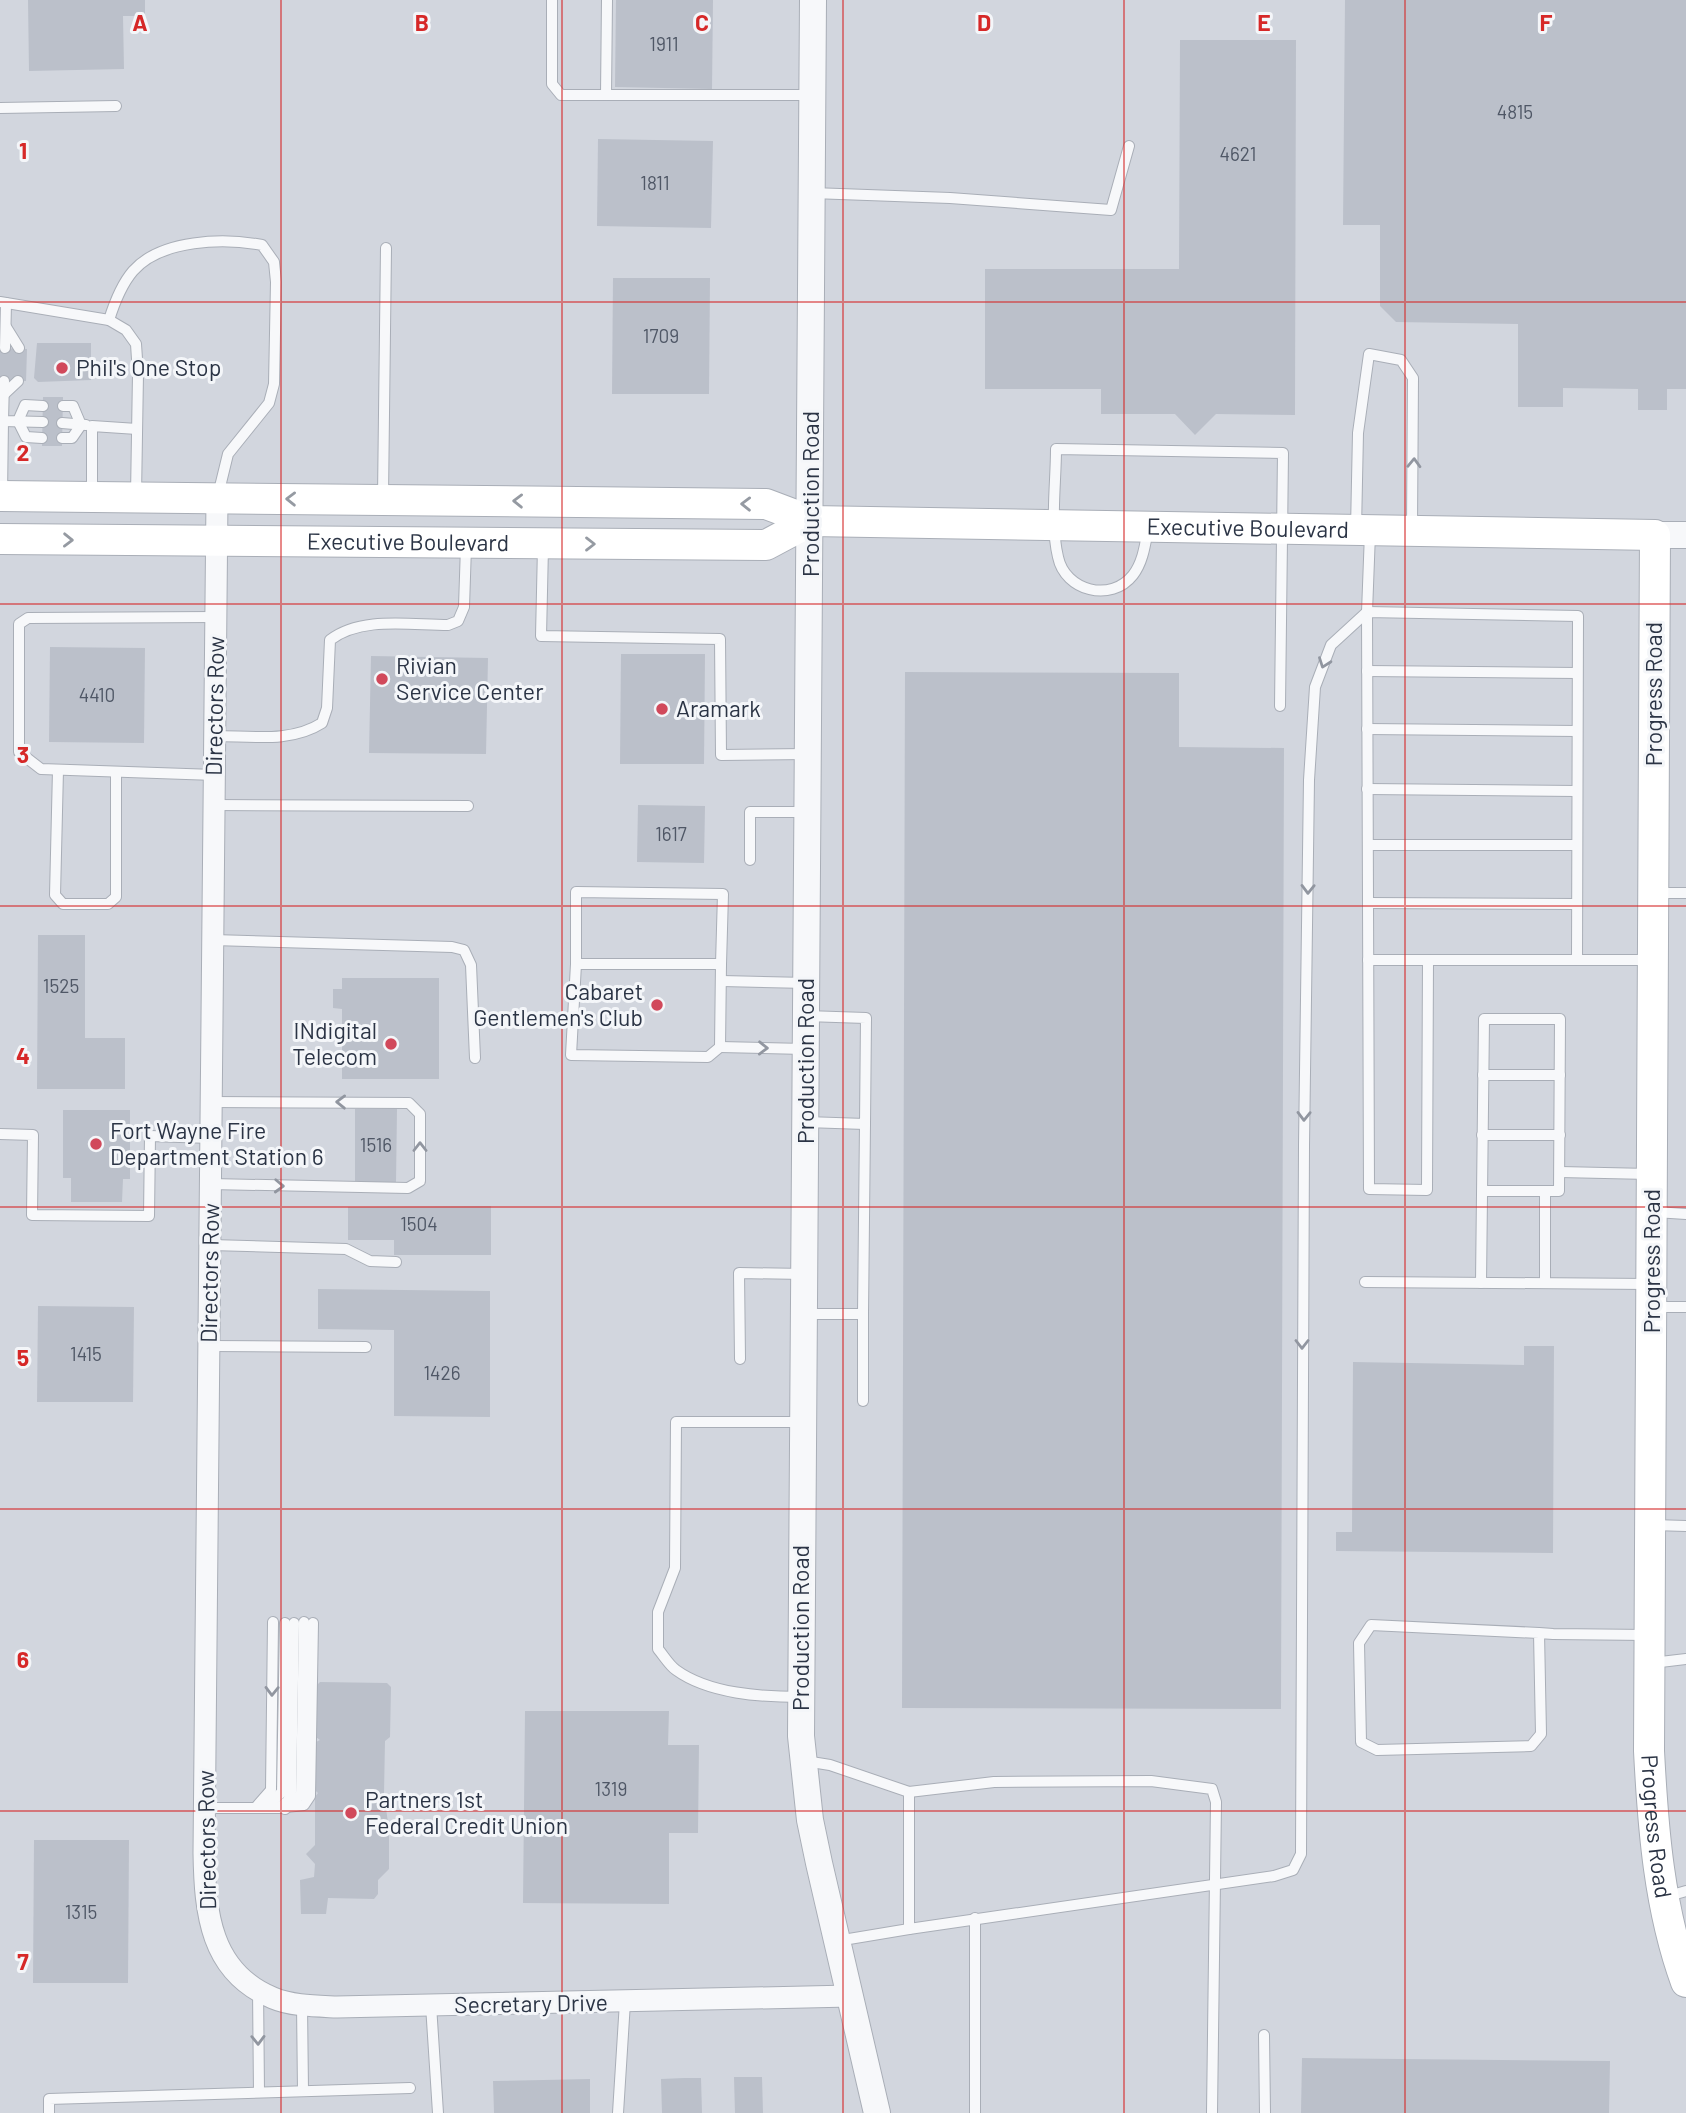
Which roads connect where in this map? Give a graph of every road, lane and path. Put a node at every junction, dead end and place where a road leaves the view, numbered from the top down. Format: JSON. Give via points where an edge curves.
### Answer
{"nodes":[{"id":1,"x":552,"y":0,"type":"edge"},
{"id":2,"x":607,"y":0,"type":"edge"},
{"id":3,"x":813,"y":0,"type":"edge"},
{"id":4,"x":606,"y":94,"type":"junction"},
{"id":5,"x":812,"y":95,"type":"junction"},
{"id":6,"x":116,"y":106,"type":"dead end"},
{"id":7,"x":0,"y":108,"type":"edge"},
{"id":8,"x":1129,"y":146,"type":"dead end"},
{"id":9,"x":812,"y":193,"type":"junction"},
{"id":10,"x":386,"y":248,"type":"dead end"},
{"id":11,"x":3,"y":302,"type":"edge"},
{"id":12,"x":109,"y":320,"type":"junction"},
{"id":13,"x":3,"y":329,"type":"edge"},
{"id":14,"x":5,"y":348,"type":"dead end"},
{"id":15,"x":19,"y":348,"type":"dead end"},
{"id":16,"x":4,"y":381,"type":"dead end"},
{"id":17,"x":18,"y":381,"type":"dead end"},
{"id":18,"x":2,"y":395,"type":"edge"},
{"id":19,"x":43,"y":406,"type":"dead end"},
{"id":20,"x":62,"y":406,"type":"dead end"},
{"id":21,"x":1,"y":421,"type":"edge"},
{"id":22,"x":18,"y":421,"type":"junction"},
{"id":23,"x":43,"y":422,"type":"dead end"},
{"id":24,"x":62,"y":423,"type":"dead end"},
{"id":25,"x":87,"y":425,"type":"junction"},
{"id":26,"x":137,"y":429,"type":"junction"},
{"id":27,"x":43,"y":438,"type":"dead end"},
{"id":28,"x":62,"y":438,"type":"dead end"},
{"id":29,"x":1,"y":496,"type":"edge"},
{"id":30,"x":92,"y":497,"type":"junction"},
{"id":31,"x":136,"y":497,"type":"junction"},
{"id":32,"x":217,"y":498,"type":"junction"},
{"id":33,"x":383,"y":500,"type":"junction"},
{"id":34,"x":811,"y":521,"type":"junction"},
{"id":35,"x":1055,"y":525,"type":"junction"},
{"id":36,"x":1149,"y":526,"type":"junction"},
{"id":37,"x":1284,"y":528,"type":"junction"},
{"id":38,"x":1363,"y":530,"type":"junction"},
{"id":39,"x":1412,"y":531,"type":"junction"},
{"id":40,"x":1655,"y":535,"type":"junction"},
{"id":41,"x":1686,"y":535,"type":"edge"},
{"id":42,"x":0,"y":539,"type":"edge"},
{"id":43,"x":217,"y":542,"type":"junction"},
{"id":44,"x":466,"y":543,"type":"junction"},
{"id":45,"x":543,"y":544,"type":"junction"},
{"id":46,"x":1367,"y":612,"type":"junction"},
{"id":47,"x":216,"y":617,"type":"junction"},
{"id":48,"x":1367,"y":671,"type":"junction"},
{"id":49,"x":1577,"y":673,"type":"junction"},
{"id":50,"x":1280,"y":706,"type":"dead end"},
{"id":51,"x":1367,"y":729,"type":"junction"},
{"id":52,"x":1577,"y":731,"type":"junction"},
{"id":53,"x":215,"y":736,"type":"junction"},
{"id":54,"x":809,"y":754,"type":"junction"},
{"id":55,"x":58,"y":770,"type":"junction"},
{"id":56,"x":116,"y":772,"type":"junction"},
{"id":57,"x":215,"y":775,"type":"junction"},
{"id":58,"x":1367,"y":789,"type":"junction"},
{"id":59,"x":1576,"y":791,"type":"junction"},
{"id":60,"x":214,"y":805,"type":"junction"},
{"id":61,"x":468,"y":806,"type":"dead end"},
{"id":62,"x":808,"y":812,"type":"junction"},
{"id":63,"x":1368,"y":845,"type":"junction"},
{"id":64,"x":1576,"y":845,"type":"junction"},
{"id":65,"x":750,"y":860,"type":"dead end"},
{"id":66,"x":1686,"y":893,"type":"edge"},
{"id":67,"x":1653,"y":894,"type":"junction"},
{"id":68,"x":1368,"y":903,"type":"junction"},
{"id":69,"x":1576,"y":904,"type":"junction"},
{"id":70,"x":213,"y":940,"type":"junction"},
{"id":71,"x":1368,"y":960,"type":"junction"},
{"id":72,"x":1427,"y":960,"type":"junction"},
{"id":73,"x":1577,"y":960,"type":"junction"},
{"id":74,"x":1654,"y":960,"type":"junction"},
{"id":75,"x":576,"y":964,"type":"junction"},
{"id":76,"x":721,"y":964,"type":"junction"},
{"id":77,"x":722,"y":981,"type":"junction"},
{"id":78,"x":807,"y":983,"type":"junction"},
{"id":79,"x":806,"y":1016,"type":"junction"},
{"id":80,"x":720,"y":1047,"type":"junction"},
{"id":81,"x":806,"y":1049,"type":"junction"},
{"id":82,"x":475,"y":1058,"type":"dead end"},
{"id":83,"x":1483,"y":1075,"type":"junction"},
{"id":84,"x":1560,"y":1075,"type":"junction"},
{"id":85,"x":212,"y":1102,"type":"junction"},
{"id":86,"x":806,"y":1122,"type":"junction"},
{"id":87,"x":865,"y":1124,"type":"junction"},
{"id":88,"x":0,"y":1134,"type":"edge"},
{"id":89,"x":1482,"y":1135,"type":"junction"},
{"id":90,"x":1560,"y":1135,"type":"junction"},
{"id":91,"x":211,"y":1138,"type":"junction"},
{"id":92,"x":1560,"y":1172,"type":"junction"},
{"id":93,"x":1652,"y":1174,"type":"junction"},
{"id":94,"x":211,"y":1184,"type":"junction"},
{"id":95,"x":1482,"y":1191,"type":"junction"},
{"id":96,"x":1545,"y":1191,"type":"junction"},
{"id":97,"x":1652,"y":1212,"type":"junction"},
{"id":98,"x":1686,"y":1214,"type":"edge"},
{"id":99,"x":211,"y":1245,"type":"junction"},
{"id":100,"x":396,"y":1262,"type":"dead end"},
{"id":101,"x":804,"y":1274,"type":"junction"},
{"id":102,"x":1365,"y":1282,"type":"dead end"},
{"id":103,"x":1481,"y":1283,"type":"junction"},
{"id":104,"x":1545,"y":1283,"type":"junction"},
{"id":105,"x":1651,"y":1296,"type":"junction"},
{"id":106,"x":1686,"y":1307,"type":"edge"},
{"id":107,"x":803,"y":1314,"type":"junction"},
{"id":108,"x":863,"y":1314,"type":"junction"},
{"id":109,"x":209,"y":1346,"type":"junction"},
{"id":110,"x":366,"y":1347,"type":"dead end"},
{"id":111,"x":740,"y":1359,"type":"dead end"},
{"id":112,"x":863,"y":1401,"type":"dead end"},
{"id":113,"x":803,"y":1422,"type":"junction"},
{"id":114,"x":1650,"y":1525,"type":"junction"},
{"id":115,"x":1686,"y":1526,"type":"edge"},
{"id":116,"x":273,"y":1622,"type":"dead end"},
{"id":117,"x":299,"y":1623,"type":"junction"},
{"id":118,"x":1539,"y":1633,"type":"junction"},
{"id":119,"x":1650,"y":1649,"type":"junction"},
{"id":120,"x":1686,"y":1659,"type":"edge"},
{"id":121,"x":801,"y":1697,"type":"junction"},
{"id":122,"x":804,"y":1760,"type":"junction"},
{"id":123,"x":909,"y":1792,"type":"junction"},
{"id":124,"x":205,"y":1808,"type":"junction"},
{"id":125,"x":260,"y":1808,"type":"junction"},
{"id":126,"x":281,"y":1809,"type":"junction"},
{"id":127,"x":1216,"y":1885,"type":"junction"},
{"id":128,"x":1675,"y":1894,"type":"edge"},
{"id":129,"x":975,"y":1917,"type":"junction"},
{"id":130,"x":909,"y":1929,"type":"junction"},
{"id":131,"x":837,"y":1941,"type":"junction"},
{"id":132,"x":226,"y":1960,"type":"joint"},
{"id":133,"x":1686,"y":1982,"type":"edge"},
{"id":134,"x":258,"y":1989,"type":"junction"},
{"id":135,"x":850,"y":1996,"type":"junction"},
{"id":136,"x":625,"y":2002,"type":"junction"},
{"id":137,"x":302,"y":2005,"type":"junction"},
{"id":138,"x":431,"y":2006,"type":"junction"},
{"id":139,"x":1264,"y":2035,"type":"dead end"},
{"id":140,"x":410,"y":2088,"type":"dead end"},
{"id":141,"x":303,"y":2090,"type":"junction"},
{"id":142,"x":259,"y":2091,"type":"junction"},
{"id":143,"x":49,"y":2113,"type":"edge"},
{"id":144,"x":438,"y":2113,"type":"edge"},
{"id":145,"x":618,"y":2113,"type":"edge"},
{"id":146,"x":877,"y":2113,"type":"edge"},
{"id":147,"x":975,"y":2113,"type":"edge"},
{"id":148,"x":1212,"y":2113,"type":"edge"},
{"id":149,"x":1265,"y":2113,"type":"edge"}],
"edges":[{"from":1,"to":4,"type":"lane","via":[[552,84],[561,95]]},
{"from":2,"to":4,"type":"lane"},
{"from":3,"to":5,"type":"street","name":"Production Road"},
{"from":4,"to":5,"type":"lane"},
{"from":5,"to":9,"type":"street","name":"Production Road"},
{"from":6,"to":7,"type":"lane"},
{"from":8,"to":9,"type":"lane","via":[[1111,210]]},
{"from":9,"to":34,"type":"street","name":"Production Road"},
{"from":10,"to":33,"type":"lane"},
{"from":11,"to":12,"type":"lane"},
{"from":11,"to":13,"type":"lane"},
{"from":12,"to":26,"type":"lane","via":[[136,344]]},
{"from":12,"to":32,"type":"lane","via":[[134,270],[162,252],[197,243],[241,241],[262,245],[274,262],[274,384],[269,403],[228,454]]},
{"from":13,"to":14,"type":"lane"},
{"from":13,"to":15,"type":"lane"},
{"from":16,"to":18,"type":"lane"},
{"from":17,"to":18,"type":"lane"},
{"from":18,"to":21,"type":"lane"},
{"from":19,"to":22,"type":"lane","via":[[25,405]]},
{"from":20,"to":25,"type":"lane","via":[[73,406]]},
{"from":21,"to":22,"type":"lane"},
{"from":21,"to":29,"type":"lane"},
{"from":22,"to":23,"type":"lane"},
{"from":22,"to":27,"type":"lane","via":[[26,437]]},
{"from":24,"to":25,"type":"lane"},
{"from":25,"to":26,"type":"lane"},
{"from":25,"to":28,"type":"lane","via":[[72,438]]},
{"from":25,"to":30,"type":"lane"},
{"from":26,"to":31,"type":"lane"},
{"from":29,"to":30,"type":"main road","name":"Executive Boulevard"},
{"from":30,"to":31,"type":"main road","name":"Executive Boulevard"},
{"from":31,"to":32,"type":"main road","name":"Executive Boulevard"},
{"from":33,"to":32,"type":"main road","name":"Executive Boulevard","one_way":true},
{"from":32,"to":43,"type":"street","name":"Directors Row"},
{"from":34,"to":33,"type":"main road","name":"Executive Boulevard","one_way":true,"via":[[766,504]]},
{"from":34,"to":35,"type":"main road","name":"Executive Boulevard"},
{"from":45,"to":34,"type":"main road","name":"Executive Boulevard","one_way":true,"via":[[766,545]]},
{"from":34,"to":54,"type":"street","name":"Production Road"},
{"from":35,"to":36,"type":"main road","name":"Executive Boulevard"},
{"from":35,"to":36,"type":"lane","via":[[1058,559],[1069,580],[1100,591],[1118,587],[1132,575]]},
{"from":35,"to":37,"type":"lane","via":[[1056,449],[1283,453]]},
{"from":36,"to":37,"type":"main road","name":"Executive Boulevard"},
{"from":37,"to":38,"type":"main road","name":"Executive Boulevard"},
{"from":37,"to":50,"type":"lane"},
{"from":38,"to":39,"type":"main road","name":"Executive Boulevard"},
{"from":39,"to":38,"type":"lane","one_way":true,"via":[[1413,378],[1401,360],[1369,354],[1358,433]]},
{"from":38,"to":46,"type":"lane"},
{"from":39,"to":40,"type":"main road","name":"Executive Boulevard"},
{"from":40,"to":41,"type":"street","name":"Executive Boulevard"},
{"from":40,"to":67,"type":"main road","name":"Progress Road"},
{"from":42,"to":43,"type":"main road","name":"Executive Boulevard","one_way":true},
{"from":43,"to":44,"type":"main road","name":"Executive Boulevard"},
{"from":43,"to":47,"type":"street","name":"Directors Row"},
{"from":44,"to":45,"type":"main road","name":"Executive Boulevard"},
{"from":44,"to":53,"type":"lane","via":[[464,607],[458,621],[343,630],[330,640],[327,708],[322,723],[291,736]]},
{"from":45,"to":54,"type":"lane","via":[[541,636],[720,639],[721,755]]},
{"from":46,"to":48,"type":"lane"},
{"from":46,"to":49,"type":"lane","via":[[1578,616]]},
{"from":46,"to":127,"type":"lane","one_way":true,"via":[[1331,645],[1315,687],[1310,766],[1301,1854],[1293,1870]]},
{"from":47,"to":53,"type":"street","name":"Directors Row"},
{"from":47,"to":55,"type":"lane","via":[[28,618],[19,624],[19,752],[41,769]]},
{"from":48,"to":49,"type":"lane"},
{"from":48,"to":51,"type":"lane"},
{"from":49,"to":52,"type":"lane"},
{"from":51,"to":52,"type":"lane"},
{"from":51,"to":58,"type":"lane"},
{"from":52,"to":59,"type":"lane"},
{"from":53,"to":57,"type":"street","name":"Directors Row"},
{"from":54,"to":62,"type":"street","name":"Production Road"},
{"from":55,"to":56,"type":"lane"},
{"from":55,"to":56,"type":"lane","via":[[55,895],[63,904],[108,904],[116,897]]},
{"from":56,"to":57,"type":"lane"},
{"from":57,"to":60,"type":"street","name":"Directors Row"},
{"from":58,"to":59,"type":"lane"},
{"from":58,"to":63,"type":"lane"},
{"from":59,"to":64,"type":"lane"},
{"from":60,"to":61,"type":"lane"},
{"from":60,"to":70,"type":"street","name":"Directors Row"},
{"from":62,"to":65,"type":"lane","via":[[750,812]]},
{"from":62,"to":78,"type":"street","name":"Production Road"},
{"from":63,"to":64,"type":"lane"},
{"from":63,"to":68,"type":"lane"},
{"from":64,"to":69,"type":"lane"},
{"from":66,"to":67,"type":"lane"},
{"from":67,"to":74,"type":"main road","name":"Progress Road"},
{"from":68,"to":69,"type":"lane"},
{"from":68,"to":71,"type":"lane"},
{"from":69,"to":73,"type":"lane"},
{"from":70,"to":82,"type":"lane","via":[[464,950],[471,965]]},
{"from":70,"to":85,"type":"street","name":"Directors Row"},
{"from":71,"to":72,"type":"lane"},
{"from":71,"to":72,"type":"lane","via":[[1369,1189],[1427,1189]]},
{"from":72,"to":73,"type":"lane"},
{"from":73,"to":74,"type":"lane"},
{"from":74,"to":93,"type":"main road","name":"Progress Road"},
{"from":75,"to":76,"type":"lane"},
{"from":75,"to":76,"type":"lane","via":[[576,892],[723,894]]},
{"from":75,"to":80,"type":"lane","via":[[571,1055],[708,1057]]},
{"from":76,"to":77,"type":"lane"},
{"from":77,"to":78,"type":"lane"},
{"from":77,"to":80,"type":"lane"},
{"from":78,"to":79,"type":"street","name":"Production Road"},
{"from":79,"to":81,"type":"street","name":"Production Road"},
{"from":79,"to":87,"type":"lane","via":[[866,1018]]},
{"from":80,"to":81,"type":"lane","one_way":true},
{"from":81,"to":86,"type":"street","name":"Production Road"},
{"from":83,"to":84,"type":"lane"},
{"from":83,"to":84,"type":"lane","via":[[1484,1019],[1560,1019]]},
{"from":83,"to":89,"type":"lane"},
{"from":84,"to":90,"type":"lane"},
{"from":85,"to":91,"type":"street","name":"Directors Row"},
{"from":94,"to":85,"type":"lane","one_way":true,"via":[[408,1188],[420,1181],[420,1114],[409,1103]]},
{"from":86,"to":87,"type":"lane"},
{"from":86,"to":101,"type":"street","name":"Production Road"},
{"from":87,"to":108,"type":"lane"},
{"from":88,"to":91,"type":"lane","via":[[33,1135],[32,1216],[149,1216],[150,1136]]},
{"from":89,"to":90,"type":"lane"},
{"from":89,"to":95,"type":"lane"},
{"from":90,"to":92,"type":"lane"},
{"from":91,"to":94,"type":"street","name":"Directors Row"},
{"from":92,"to":93,"type":"lane"},
{"from":92,"to":96,"type":"lane","via":[[1559,1191]]},
{"from":93,"to":97,"type":"main road","name":"Progress Road"},
{"from":94,"to":99,"type":"street","name":"Directors Row"},
{"from":95,"to":96,"type":"lane"},
{"from":95,"to":103,"type":"lane"},
{"from":96,"to":104,"type":"lane"},
{"from":97,"to":98,"type":"lane"},
{"from":97,"to":105,"type":"main road","name":"Progress Road"},
{"from":99,"to":100,"type":"lane","via":[[346,1249],[370,1261]]},
{"from":99,"to":109,"type":"street","name":"Directors Row"},
{"from":101,"to":107,"type":"street","name":"Production Road"},
{"from":101,"to":111,"type":"lane","via":[[739,1273]]},
{"from":102,"to":103,"type":"lane"},
{"from":103,"to":104,"type":"lane"},
{"from":104,"to":105,"type":"lane"},
{"from":105,"to":106,"type":"lane"},
{"from":105,"to":114,"type":"main road","name":"Progress Road"},
{"from":107,"to":108,"type":"lane"},
{"from":107,"to":113,"type":"street","name":"Production Road"},
{"from":108,"to":112,"type":"lane"},
{"from":109,"to":110,"type":"lane"},
{"from":109,"to":124,"type":"street","name":"Directors Row"},
{"from":113,"to":121,"type":"street","name":"Production Road"},
{"from":113,"to":121,"type":"lane","via":[[676,1422],[676,1568],[658,1612],[658,1649],[675,1670],[699,1683],[755,1695]]},
{"from":114,"to":115,"type":"lane"},
{"from":114,"to":119,"type":"main road","name":"Progress Road"},
{"from":116,"to":125,"type":"lane","one_way":true,"via":[[271,1790]]},
{"from":117,"to":125,"type":"lane","via":[[282,1792]]},
{"from":117,"to":126,"type":"lane","via":[[291,1792]]},
{"from":117,"to":126,"type":"lane","via":[[310,1796],[304,1805]]},
{"from":118,"to":118,"type":"lane","via":[[1371,1625],[1359,1643],[1361,1742],[1377,1750],[1531,1746],[1541,1734]]},
{"from":118,"to":119,"type":"lane"},
{"from":119,"to":120,"type":"lane"},
{"from":119,"to":128,"type":"main road","name":"Progress Road","via":[[1652,1807]]},
{"from":121,"to":122,"type":"street","name":"Production Road"},
{"from":122,"to":123,"type":"lane"},
{"from":122,"to":131,"type":"street","name":"Production Road","via":[[812,1831]]},
{"from":123,"to":127,"type":"lane","via":[[1004,1782],[1151,1781],[1212,1789]]},
{"from":123,"to":130,"type":"lane"},
{"from":124,"to":125,"type":"lane"},
{"from":124,"to":132,"type":"street","name":"Directors Row","via":[[204,1897],[210,1929]]},
{"from":125,"to":126,"type":"lane"},
{"from":127,"to":129,"type":"lane"},
{"from":127,"to":148,"type":"lane"},
{"from":128,"to":133,"type":"main road","name":"Progress Road"},
{"from":129,"to":130,"type":"lane"},
{"from":129,"to":147,"type":"lane"},
{"from":130,"to":131,"type":"lane"},
{"from":131,"to":135,"type":"street","name":"Production Road"},
{"from":132,"to":134,"type":"street","name":"Secretary Drive"},
{"from":134,"to":137,"type":"street","name":"Secretary Drive"},
{"from":134,"to":142,"type":"lane","one_way":true},
{"from":135,"to":136,"type":"street","name":"Secretary Drive"},
{"from":135,"to":146,"type":"street","name":"Production Road"},
{"from":136,"to":138,"type":"street","name":"Secretary Drive"},
{"from":136,"to":145,"type":"lane"},
{"from":137,"to":138,"type":"street","name":"Secretary Drive"},
{"from":137,"to":141,"type":"lane"},
{"from":138,"to":144,"type":"lane"},
{"from":139,"to":149,"type":"lane"},
{"from":140,"to":141,"type":"lane"},
{"from":141,"to":142,"type":"lane"},
{"from":142,"to":143,"type":"lane","via":[[49,2099]]}]}
